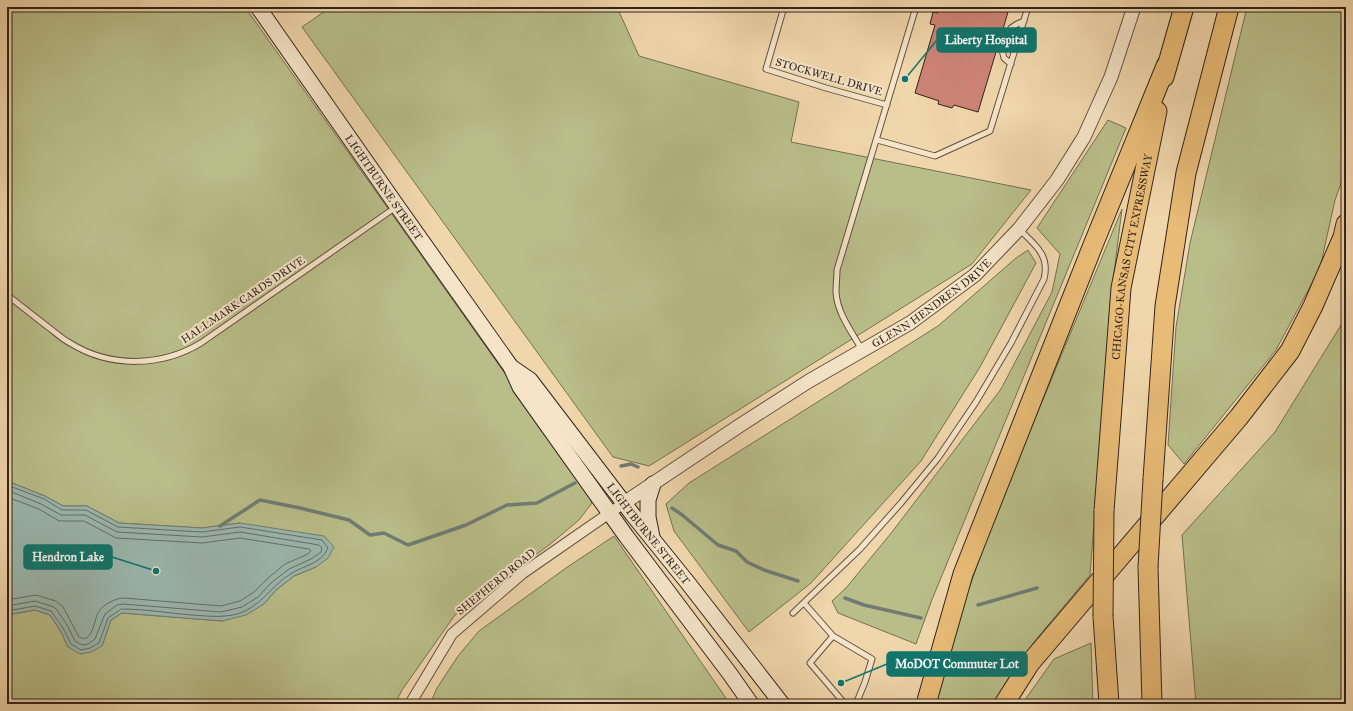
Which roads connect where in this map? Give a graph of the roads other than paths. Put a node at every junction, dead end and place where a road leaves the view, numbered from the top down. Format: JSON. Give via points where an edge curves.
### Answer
{"nodes":[{"id":1,"x":258,"y":7,"type":"edge"},
{"id":2,"x":784,"y":7,"type":"edge"},
{"id":3,"x":916,"y":7,"type":"edge"},
{"id":4,"x":1028,"y":7,"type":"edge"},
{"id":5,"x":1134,"y":7,"type":"edge"},
{"id":6,"x":1184,"y":7,"type":"edge"},
{"id":7,"x":1229,"y":7,"type":"edge"},
{"id":8,"x":1024,"y":21,"type":"junction"},
{"id":9,"x":1011,"y":64,"type":"junction"},
{"id":10,"x":1166,"y":66,"type":"junction"},
{"id":11,"x":887,"y":105,"type":"junction"},
{"id":12,"x":877,"y":140,"type":"junction"},
{"id":13,"x":397,"y":206,"type":"junction"},
{"id":14,"x":1346,"y":224,"type":"edge"},
{"id":15,"x":1019,"y":229,"type":"junction"},
{"id":16,"x":7,"y":295,"type":"edge"},
{"id":17,"x":862,"y":350,"type":"junction"},
{"id":18,"x":511,"y":367,"type":"junction"},
{"id":19,"x":654,"y":484,"type":"junction"},
{"id":20,"x":624,"y":503,"type":"junction"},
{"id":21,"x":610,"y":513,"type":"junction"},
{"id":22,"x":653,"y":540,"type":"junction"},
{"id":23,"x":804,"y":603,"type":"junction"},
{"id":24,"x":793,"y":613,"type":"dead end"},
{"id":25,"x":833,"y":636,"type":"junction"},
{"id":26,"x":410,"y":704,"type":"edge"},
{"id":27,"x":751,"y":704,"type":"edge"},
{"id":28,"x":782,"y":704,"type":"edge"},
{"id":29,"x":845,"y":704,"type":"edge"},
{"id":30,"x":856,"y":704,"type":"edge"},
{"id":31,"x":926,"y":704,"type":"edge"},
{"id":32,"x":1004,"y":704,"type":"edge"},
{"id":33,"x":1109,"y":704,"type":"edge"},
{"id":34,"x":1152,"y":704,"type":"edge"}],
"edges":[{"from":1,"to":13,"type":"main road","name":"LIGHTBURNE STREET"},
{"from":2,"to":11,"type":"lane","name":"STOCKWELL DRIVE","via":[[766,69]]},
{"from":3,"to":11,"type":"lane"},
{"from":4,"to":8,"type":"lane"},
{"from":5,"to":15,"type":"street","name":"GLENN HENDREN DRIVE","via":[[1111,77],[1084,137],[1057,180]]},
{"from":6,"to":10,"type":"highway","name":"CHICAGO-KANSAS CITY EXPRESSWAY"},
{"from":7,"to":34,"type":"highway","bridge":true,"via":[[1186,173],[1165,306],[1148,567]]},
{"from":8,"to":9,"type":"lane"},
{"from":8,"to":9,"type":"lane","via":[[1011,28],[1002,50],[1004,58]]},
{"from":9,"to":12,"type":"lane","via":[[990,131],[935,156]]},
{"from":10,"to":31,"type":"highway","via":[[962,574]]},
{"from":10,"to":33,"type":"highway","name":"CHICAGO-KANSAS CITY EXPRESSWAY","bridge":true,"via":[[1121,288],[1104,511],[1103,616]]},
{"from":11,"to":12,"type":"lane"},
{"from":12,"to":17,"type":"lane","via":[[837,270],[838,303]]},
{"from":13,"to":16,"type":"lane","name":"HALLMARK CARDS DRIVE","via":[[201,343],[161,359],[118,361],[85,351],[70,343]]},
{"from":13,"to":18,"type":"main road","name":"LIGHTBURNE STREET"},
{"from":14,"to":32,"type":"highway","via":[[1343,237],[1313,306],[1290,350],[1238,417],[1030,663]]},
{"from":15,"to":17,"type":"street","name":"GLENN HENDREN DRIVE","via":[[975,275],[910,323]]},
{"from":15,"to":23,"type":"lane","via":[[1045,258],[1046,270],[1044,279],[1011,343],[976,402],[938,458],[902,504]]},
{"from":17,"to":19,"type":"street","name":"GLENN HENDREN DRIVE","via":[[749,419]]},
{"from":18,"to":20,"type":"main road","name":"LIGHTBURNE STREET","via":[[530,380]]},
{"from":18,"to":21,"type":"main road","name":"LIGHTBURNE STREET","via":[[520,387]]},
{"from":19,"to":20,"type":"street","name":"GLENN HENDREN DRIVE"},
{"from":19,"to":22,"type":"main road","via":[[648,500],[648,517]]},
{"from":20,"to":21,"type":"street","name":"SHEPHERD ROAD"},
{"from":20,"to":22,"type":"main road","name":"LIGHTBURNE STREET"},
{"from":21,"to":26,"type":"street","name":"SHEPHERD ROAD","via":[[523,573],[452,634]]},
{"from":21,"to":27,"type":"main road","name":"LIGHTBURNE STREET"},
{"from":22,"to":28,"type":"main road","name":"LIGHTBURNE STREET"},
{"from":23,"to":24,"type":"lane"},
{"from":23,"to":25,"type":"lane"},
{"from":25,"to":29,"type":"lane","via":[[810,663]]},
{"from":25,"to":30,"type":"lane","via":[[872,659]]}]}
